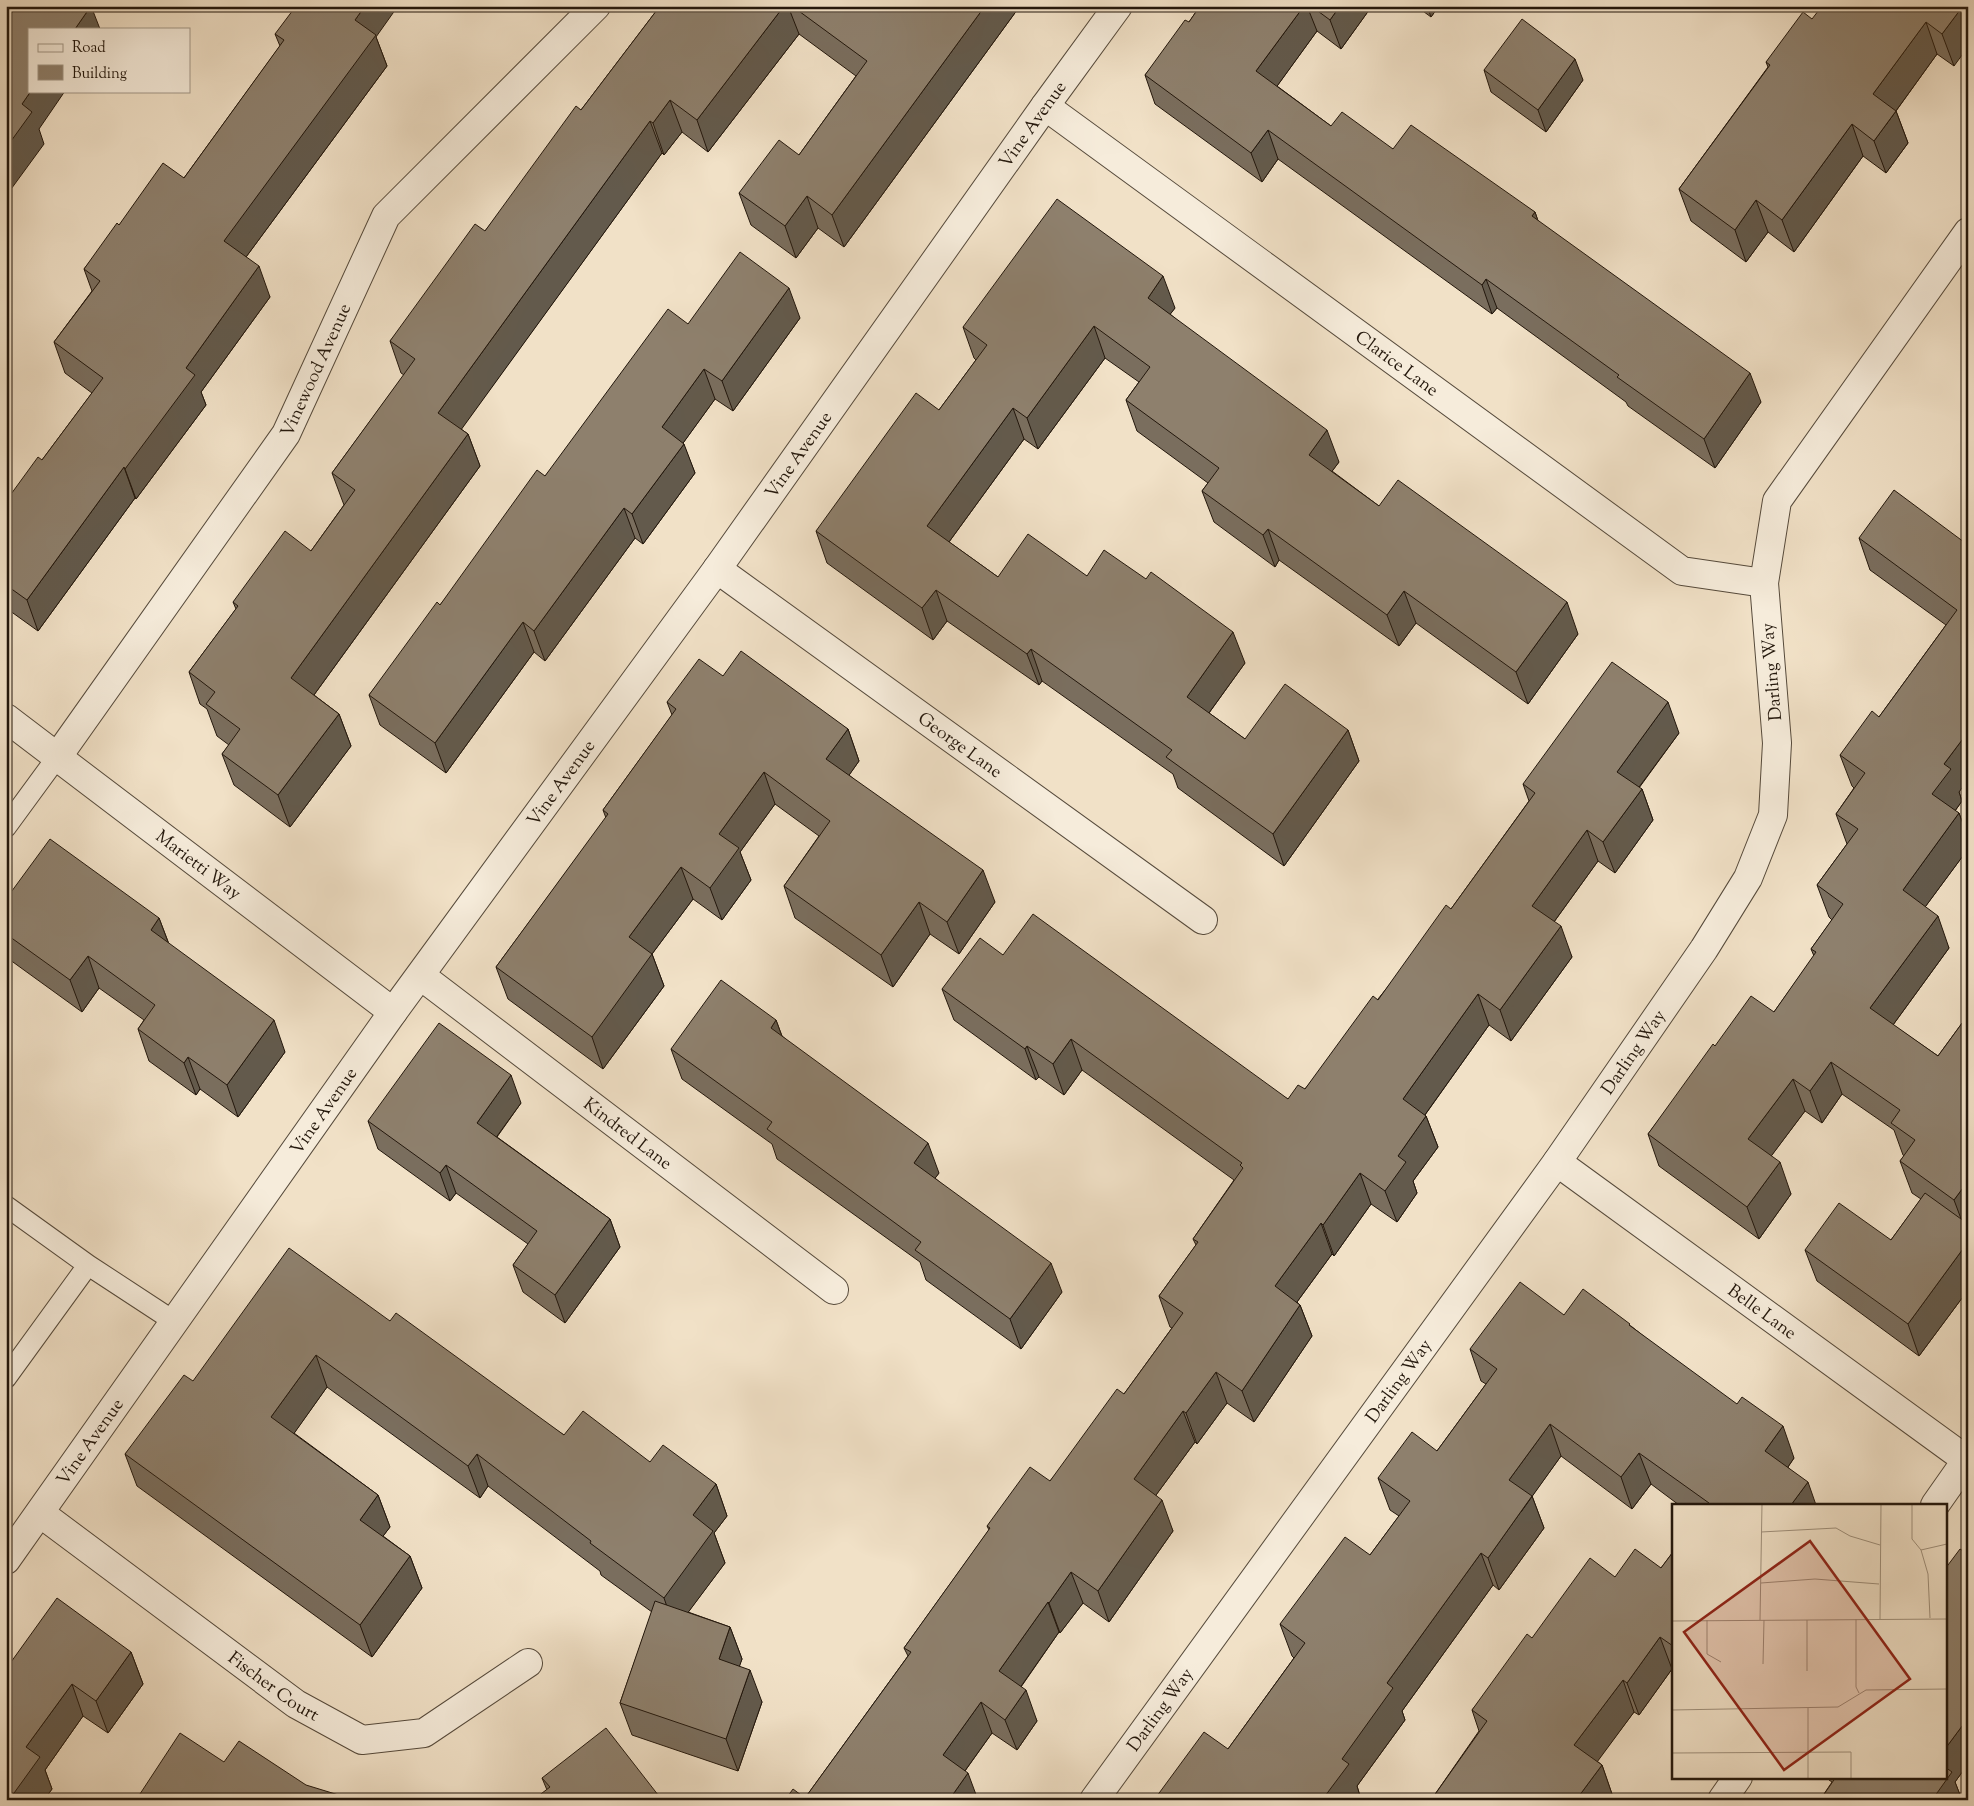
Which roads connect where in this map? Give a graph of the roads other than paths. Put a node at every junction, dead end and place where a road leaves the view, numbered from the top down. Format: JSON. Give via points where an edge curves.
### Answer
{"nodes":[{"id":1,"x":596,"y":6,"type":"edge"},
{"id":2,"x":1118,"y":6,"type":"edge"},
{"id":3,"x":1045,"y":106,"type":"junction"},
{"id":4,"x":1968,"y":232,"type":"edge"},
{"id":5,"x":717,"y":569,"type":"junction"},
{"id":6,"x":1764,"y":582,"type":"junction"},
{"id":7,"x":6,"y":718,"type":"edge"},
{"id":8,"x":58,"y":756,"type":"junction"},
{"id":9,"x":6,"y":827,"type":"edge"},
{"id":10,"x":1203,"y":920,"type":"dead end"},
{"id":11,"x":421,"y":976,"type":"junction"},
{"id":12,"x":394,"y":1012,"type":"junction"},
{"id":13,"x":1557,"y":1162,"type":"junction"},
{"id":14,"x":6,"y":1206,"type":"edge"},
{"id":15,"x":88,"y":1265,"type":"junction"},
{"id":16,"x":834,"y":1290,"type":"dead end"},
{"id":17,"x":175,"y":1322,"type":"junction"},
{"id":18,"x":6,"y":1378,"type":"edge"},
{"id":19,"x":1967,"y":1460,"type":"edge"},
{"id":20,"x":1936,"y":1504,"type":"edge"},
{"id":21,"x":40,"y":1513,"type":"junction"},
{"id":22,"x":6,"y":1560,"type":"edge"},
{"id":23,"x":528,"y":1663,"type":"dead end"},
{"id":24,"x":1737,"y":1778,"type":"edge"},
{"id":25,"x":1094,"y":1800,"type":"edge"},
{"id":26,"x":1722,"y":1800,"type":"edge"}],
"edges":[{"from":1,"to":8,"type":"street","name":"Vinewood Avenue","via":[[386,216],[286,434]]},
{"from":2,"to":3,"type":"street","name":"Vine Avenue"},
{"from":3,"to":5,"type":"street","name":"Vine Avenue"},
{"from":3,"to":6,"type":"street","name":"Clarice Lane","via":[[1682,572]]},
{"from":4,"to":6,"type":"street","name":"Darling Way","via":[[1777,501]]},
{"from":5,"to":10,"type":"street","name":"George Lane"},
{"from":5,"to":11,"type":"street","name":"Vine Avenue"},
{"from":6,"to":13,"type":"street","name":"Darling Way","via":[[1777,743],[1773,815],[1748,878],[1704,949]]},
{"from":7,"to":8,"type":"street","name":"Marietti Way"},
{"from":8,"to":9,"type":"lane"},
{"from":8,"to":12,"type":"street","name":"Marietti Way"},
{"from":11,"to":12,"type":"street","name":"Vine Avenue"},
{"from":11,"to":16,"type":"street","name":"Kindred Lane"},
{"from":12,"to":17,"type":"street","name":"Vine Avenue"},
{"from":13,"to":19,"type":"street","name":"Belle Lane"},
{"from":13,"to":25,"type":"street","name":"Darling Way"},
{"from":14,"to":15,"type":"lane"},
{"from":15,"to":17,"type":"lane"},
{"from":15,"to":18,"type":"lane"},
{"from":17,"to":21,"type":"street","name":"Vine Avenue"},
{"from":19,"to":20,"type":"street"},
{"from":21,"to":22,"type":"street","name":"Vine Avenue"},
{"from":21,"to":23,"type":"street","name":"Fischer Court","via":[[296,1704],[362,1740],[424,1733]]},
{"from":24,"to":26,"type":"street"}]}
